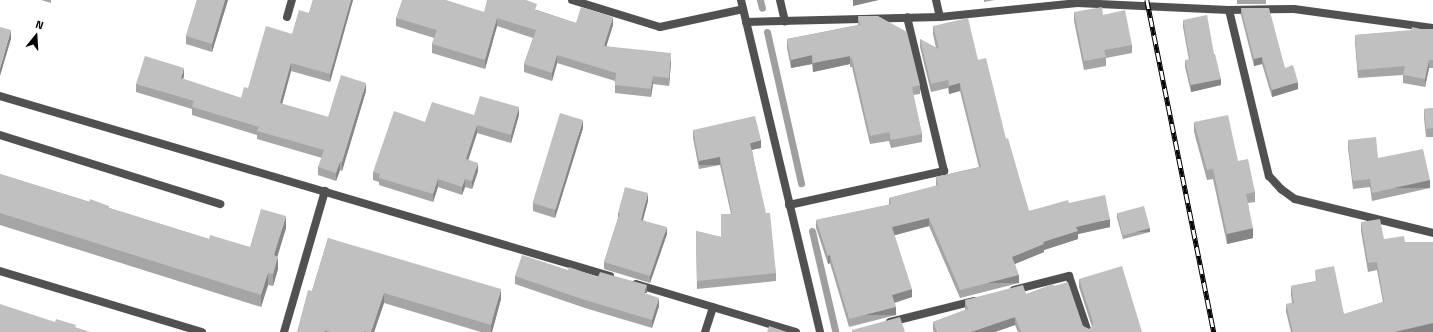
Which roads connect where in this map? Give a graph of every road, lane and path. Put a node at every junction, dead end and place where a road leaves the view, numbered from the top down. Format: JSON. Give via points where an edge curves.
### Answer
{"nodes":[{"id":1,"x":292,"y":0,"type":"edge"},
{"id":2,"x":572,"y":0,"type":"edge"},
{"id":3,"x":780,"y":0,"type":"edge"},
{"id":4,"x":936,"y":0,"type":"edge"},
{"id":5,"x":1171,"y":0,"type":"edge"},
{"id":6,"x":1077,"y":2,"type":"edge"},
{"id":7,"x":742,"y":4,"type":"edge"},
{"id":8,"x":1173,"y":9,"type":"junction"},
{"id":9,"x":1229,"y":10,"type":"junction"},
{"id":10,"x":287,"y":17,"type":"dead end"},
{"id":11,"x":907,"y":17,"type":"junction"},
{"id":12,"x":940,"y":17,"type":"junction"},
{"id":13,"x":785,"y":21,"type":"junction"},
{"id":14,"x":746,"y":22,"type":"junction"},
{"id":15,"x":1433,"y":28,"type":"edge"},
{"id":16,"x":0,"y":96,"type":"edge"},
{"id":17,"x":0,"y":135,"type":"edge"},
{"id":18,"x":325,"y":191,"type":"junction"},
{"id":19,"x":220,"y":204,"type":"dead end"},
{"id":20,"x":789,"y":205,"type":"junction"},
{"id":21,"x":1433,"y":233,"type":"edge"},
{"id":22,"x":0,"y":271,"type":"edge"},
{"id":23,"x":1009,"y":292,"type":"edge"},
{"id":24,"x":986,"y":298,"type":"edge"},
{"id":25,"x":713,"y":307,"type":"junction"},
{"id":26,"x":881,"y":324,"type":"edge"},
{"id":27,"x":202,"y":332,"type":"edge"},
{"id":28,"x":284,"y":332,"type":"edge"},
{"id":29,"x":705,"y":332,"type":"edge"},
{"id":30,"x":796,"y":332,"type":"edge"},
{"id":31,"x":820,"y":332,"type":"edge"},
{"id":32,"x":1088,"y":332,"type":"edge"}],
"edges":[{"from":1,"to":10,"type":"street"},
{"from":2,"to":7,"type":"street","via":[[660,27]]},
{"from":3,"to":13,"type":"street"},
{"from":4,"to":12,"type":"street"},
{"from":5,"to":8,"type":"street"},
{"from":6,"to":8,"type":"street"},
{"from":6,"to":12,"type":"street"},
{"from":7,"to":14,"type":"street"},
{"from":8,"to":9,"type":"street"},
{"from":9,"to":15,"type":"street","via":[[1294,9]]},
{"from":9,"to":21,"type":"street","via":[[1269,176],[1295,199]]},
{"from":11,"to":12,"type":"street"},
{"from":11,"to":13,"type":"street"},
{"from":11,"to":20,"type":"street","via":[[944,171]]},
{"from":13,"to":14,"type":"street"},
{"from":14,"to":20,"type":"street"},
{"from":16,"to":18,"type":"street"},
{"from":17,"to":19,"type":"street"},
{"from":18,"to":25,"type":"street"},
{"from":18,"to":28,"type":"street"},
{"from":20,"to":31,"type":"street"},
{"from":22,"to":27,"type":"street"},
{"from":23,"to":32,"type":"street","via":[[1069,276]]},
{"from":24,"to":26,"type":"street"},
{"from":25,"to":29,"type":"street"},
{"from":25,"to":30,"type":"street"}]}
